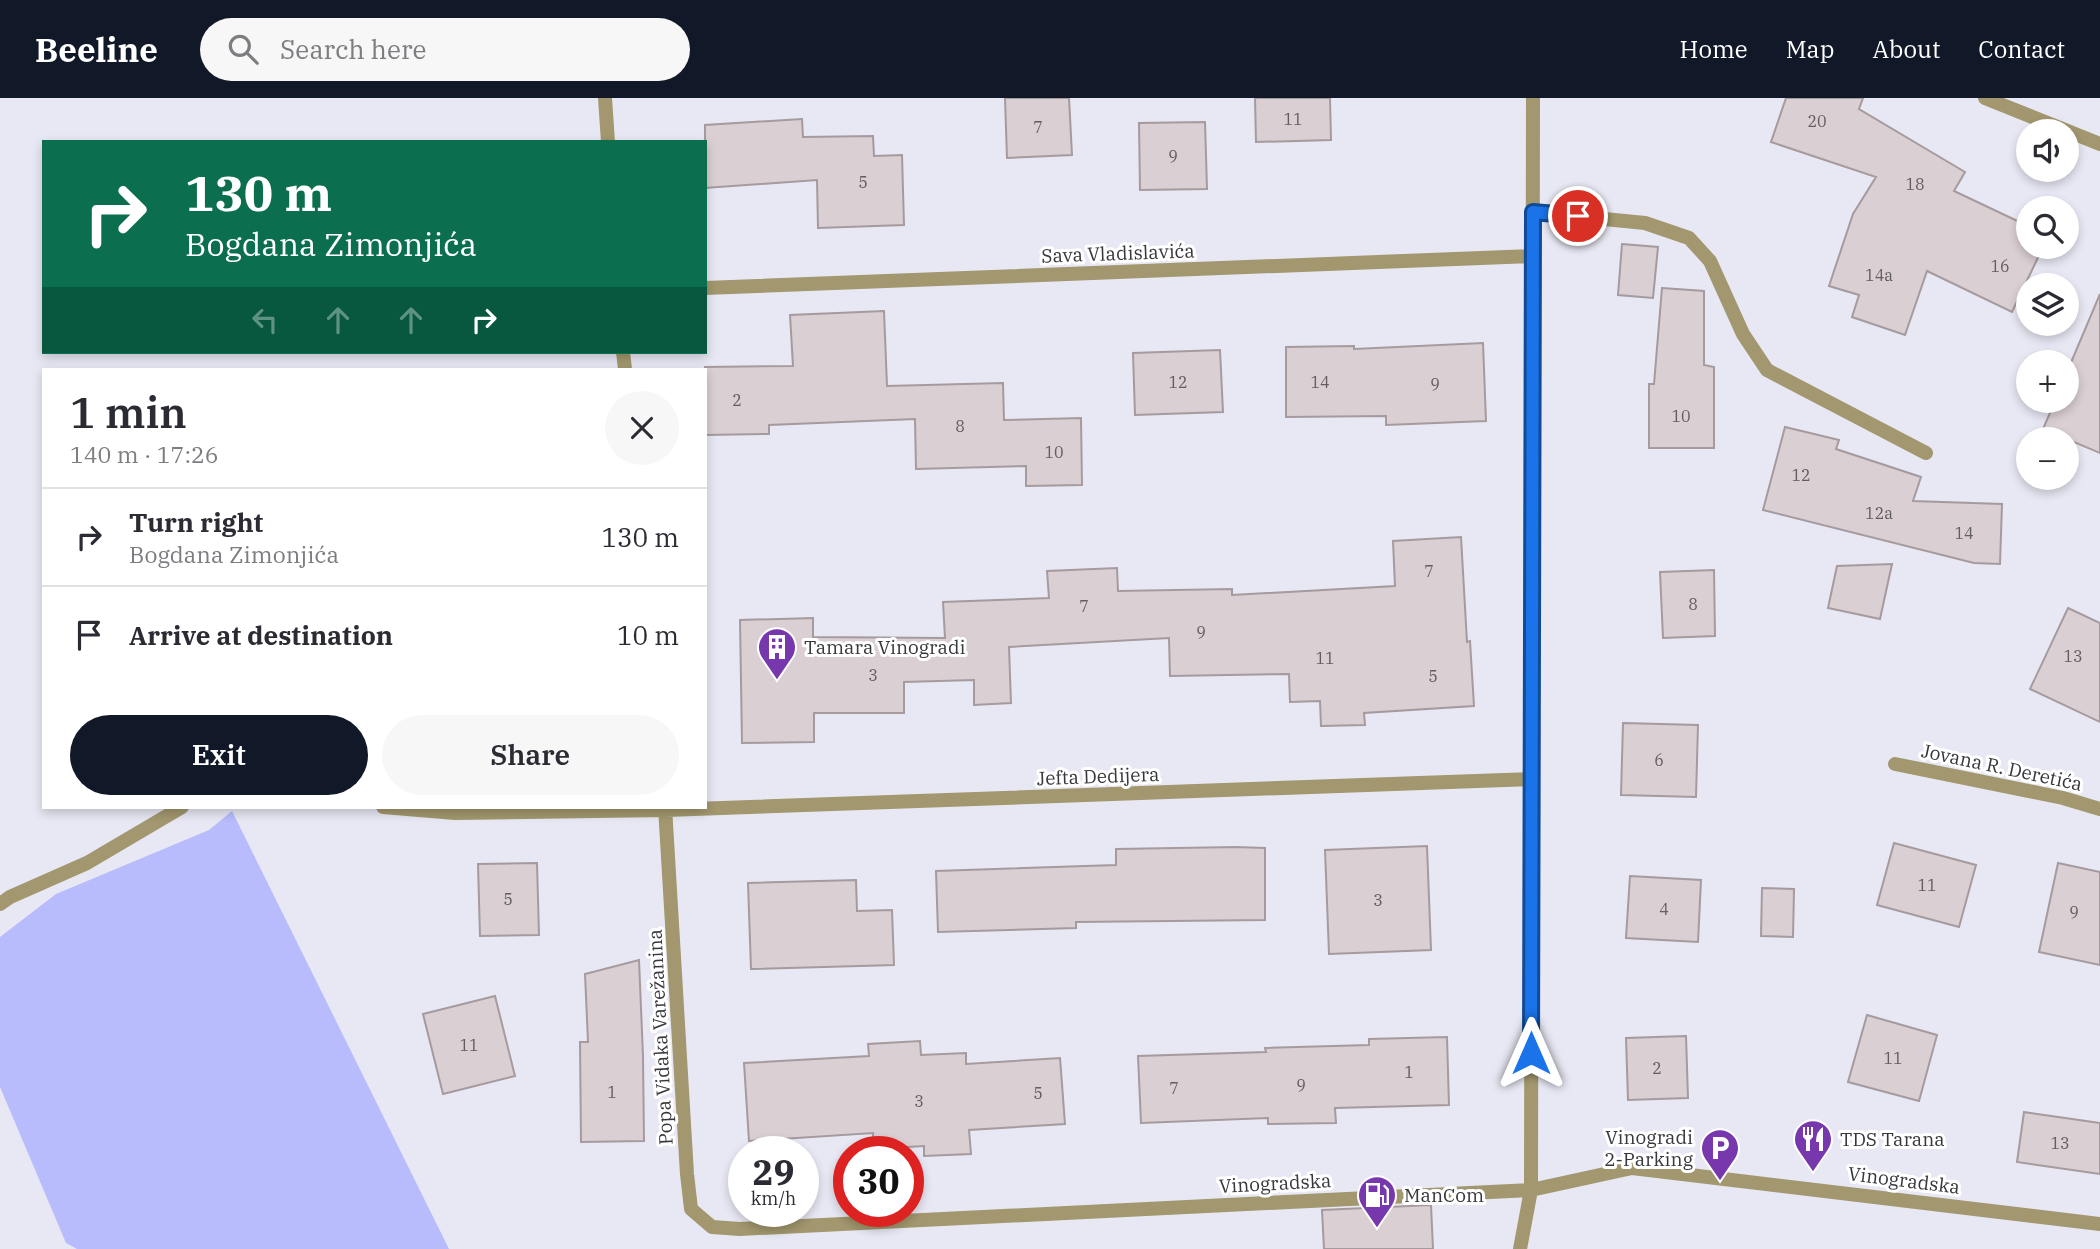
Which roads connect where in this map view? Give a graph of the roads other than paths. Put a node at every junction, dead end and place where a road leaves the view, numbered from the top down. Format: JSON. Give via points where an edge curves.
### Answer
{"nodes":[{"id":1,"x":605,"y":98,"type":"edge"},
{"id":2,"x":1533,"y":98,"type":"edge"},
{"id":3,"x":1984,"y":98,"type":"edge"},
{"id":4,"x":608,"y":140,"type":"edge"},
{"id":5,"x":2100,"y":144,"type":"edge"},
{"id":6,"x":1533,"y":212,"type":"junction"},
{"id":7,"x":1533,"y":256,"type":"junction"},
{"id":8,"x":707,"y":288,"type":"edge"},
{"id":9,"x":1926,"y":453,"type":"dead end"},
{"id":10,"x":1895,"y":764,"type":"dead end"},
{"id":11,"x":1532,"y":779,"type":"junction"},
{"id":12,"x":707,"y":807,"type":"edge"},
{"id":13,"x":179,"y":809,"type":"edge"},
{"id":14,"x":407,"y":809,"type":"edge"},
{"id":15,"x":624,"y":809,"type":"edge"},
{"id":16,"x":666,"y":809,"type":"edge"},
{"id":17,"x":2100,"y":809,"type":"edge"},
{"id":18,"x":0,"y":904,"type":"edge"},
{"id":19,"x":1531,"y":1190,"type":"junction"},
{"id":20,"x":2100,"y":1224,"type":"edge"},
{"id":21,"x":740,"y":1229,"type":"joint"},
{"id":22,"x":1520,"y":1249,"type":"edge"}],
"edges":[{"from":1,"to":4,"type":"street"},
{"from":2,"to":6,"type":"street"},
{"from":3,"to":5,"type":"street"},
{"from":6,"to":7,"type":"street"},
{"from":6,"to":9,"type":"street","via":[[1645,223],[1689,238],[1710,261],[1743,334],[1767,370]]},
{"from":7,"to":8,"type":"street","name":"Sava Vladislavića"},
{"from":7,"to":11,"type":"street"},
{"from":10,"to":17,"type":"street","name":"Jovana R. Deretića"},
{"from":11,"to":12,"type":"street","name":"Jefta Dedijera"},
{"from":11,"to":19,"type":"street"},
{"from":13,"to":18,"type":"street","via":[[87,863]]},
{"from":14,"to":15,"type":"street","name":"Jefta Dedijera","via":[[455,813]]},
{"from":16,"to":21,"type":"street","name":"Popa Vidaka Varežanina","via":[[691,1209],[712,1227]]},
{"from":19,"to":20,"type":"street","name":"Vinogradska","via":[[1632,1168]]},
{"from":19,"to":21,"type":"street","name":"Vinogradska"},
{"from":19,"to":22,"type":"street"}]}
